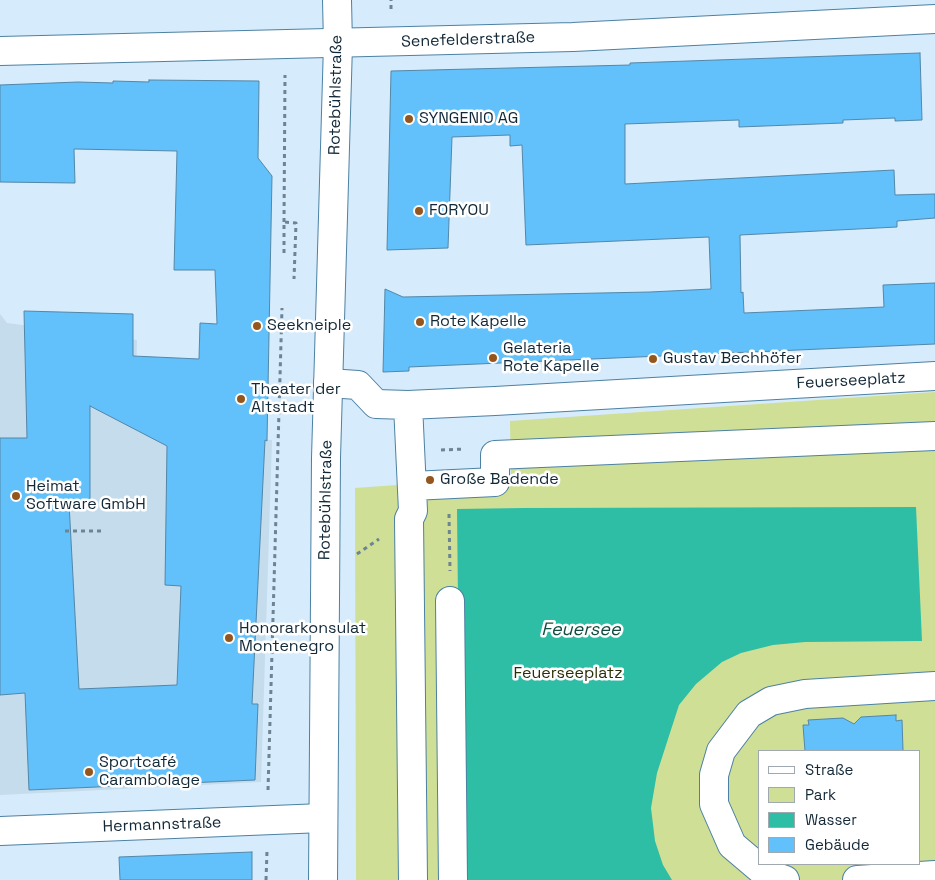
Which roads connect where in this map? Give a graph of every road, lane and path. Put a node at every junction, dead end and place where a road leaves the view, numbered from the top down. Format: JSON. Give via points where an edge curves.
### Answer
{"nodes":[{"id":1,"x":337,"y":0,"type":"edge"},
{"id":2,"x":935,"y":19,"type":"edge"},
{"id":3,"x":338,"y":44,"type":"junction"},
{"id":4,"x":285,"y":45,"type":"junction"},
{"id":5,"x":0,"y":51,"type":"edge"},
{"id":6,"x":284,"y":222,"type":"junction"},
{"id":7,"x":284,"y":253,"type":"dead end"},
{"id":8,"x":294,"y":279,"type":"dead end"},
{"id":9,"x":282,"y":308,"type":"dead end"},
{"id":10,"x":935,"y":376,"type":"edge"},
{"id":11,"x":328,"y":384,"type":"junction"},
{"id":12,"x":408,"y":405,"type":"junction"},
{"id":13,"x":935,"y":436,"type":"edge"},
{"id":14,"x":468,"y":448,"type":"dead end"},
{"id":15,"x":433,"y":450,"type":"dead end"},
{"id":16,"x":412,"y":486,"type":"junction"},
{"id":17,"x":449,"y":517,"type":"dead end"},
{"id":18,"x":409,"y":519,"type":"junction"},
{"id":19,"x":65,"y":531,"type":"dead end"},
{"id":20,"x":104,"y":531,"type":"dead end"},
{"id":21,"x":325,"y":575,"type":"junction"},
{"id":22,"x":450,"y":590,"type":"joint"},
{"id":23,"x":935,"y":686,"type":"edge"},
{"id":24,"x":323,"y":818,"type":"junction"},
{"id":25,"x":268,"y":820,"type":"junction"},
{"id":26,"x":0,"y":831,"type":"edge"},
{"id":27,"x":935,"y":875,"type":"edge"},
{"id":28,"x":266,"y":880,"type":"edge"},
{"id":29,"x":323,"y":880,"type":"edge"},
{"id":30,"x":412,"y":880,"type":"edge"},
{"id":31,"x":452,"y":880,"type":"edge"},
{"id":32,"x":785,"y":880,"type":"edge"},
{"id":33,"x":857,"y":880,"type":"edge"}],
"edges":[{"from":1,"to":3,"type":"street","name":"Rotebühlstraße"},
{"from":2,"to":3,"type":"street","name":"Senefelderstraße","via":[[582,37]]},
{"from":3,"to":4,"type":"street","name":"Senefelderstraße"},
{"from":3,"to":11,"type":"street","name":"Rotebühlstraße"},
{"from":4,"to":5,"type":"street","name":"Senefelderstraße"},
{"from":4,"to":6,"type":"path"},
{"from":6,"to":7,"type":"path"},
{"from":6,"to":8,"type":"path","via":[[296,223]]},
{"from":9,"to":25,"type":"path"},
{"from":10,"to":12,"type":"street","name":"Feuerseeplatz"},
{"from":11,"to":12,"type":"street","name":"Feuerseeplatz","via":[[358,385],[376,404]]},
{"from":11,"to":21,"type":"street","name":"Rotebühlstraße"},
{"from":12,"to":16,"type":"street"},
{"from":13,"to":16,"type":"street","via":[[495,455],[495,482]]},
{"from":14,"to":15,"type":"path"},
{"from":16,"to":18,"type":"street","via":[[413,511]]},
{"from":17,"to":22,"type":"path"},
{"from":18,"to":21,"type":"path"},
{"from":18,"to":30,"type":"street"},
{"from":19,"to":20,"type":"path"},
{"from":21,"to":24,"type":"street","name":"Rotebühlstraße"},
{"from":22,"to":31,"type":"street"},
{"from":23,"to":32,"type":"street","via":[[805,694],[771,701],[749,714],[721,751],[714,775],[714,804],[732,845],[765,873]]},
{"from":24,"to":25,"type":"street","name":"Hermannstraße"},
{"from":24,"to":29,"type":"street","name":"Rotebühlstraße"},
{"from":25,"to":26,"type":"street","name":"Hermannstraße"},
{"from":25,"to":28,"type":"path"},
{"from":27,"to":33,"type":"street"}]}
